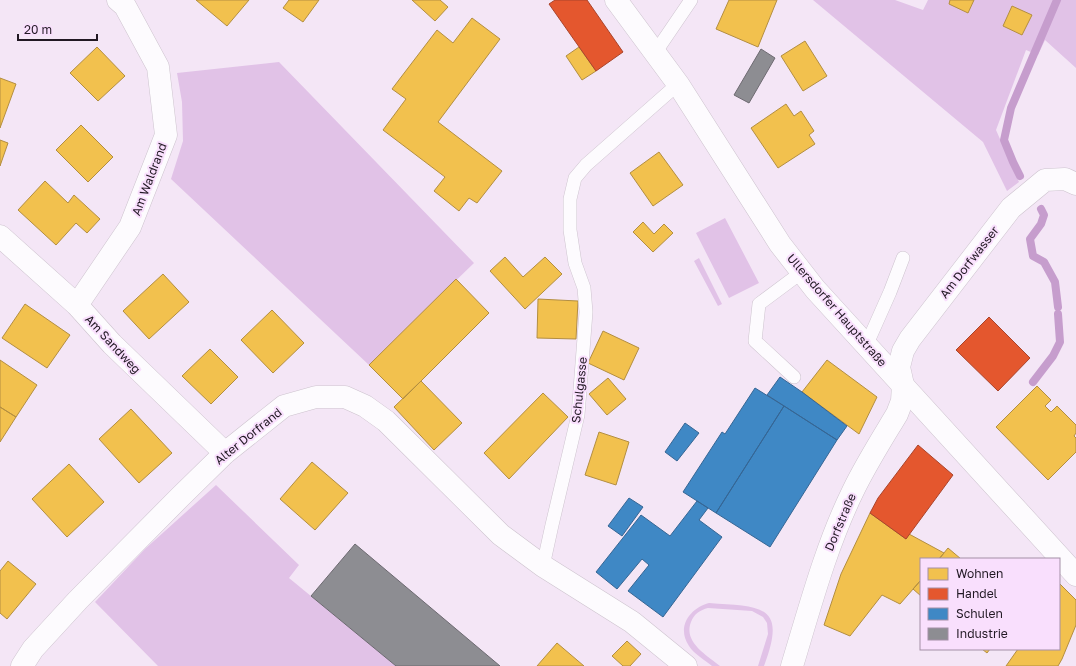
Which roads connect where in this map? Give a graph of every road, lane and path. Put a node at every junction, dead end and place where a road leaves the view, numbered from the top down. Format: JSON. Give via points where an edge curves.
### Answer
{"nodes":[{"id":1,"x":118,"y":0,"type":"edge"},
{"id":2,"x":616,"y":0,"type":"edge"},
{"id":3,"x":691,"y":0,"type":"edge"},
{"id":4,"x":656,"y":54,"type":"junction"},
{"id":5,"x":678,"y":84,"type":"junction"},
{"id":6,"x":1076,"y":184,"type":"edge"},
{"id":7,"x":0,"y":236,"type":"edge"},
{"id":8,"x":903,"y":258,"type":"dead end"},
{"id":9,"x":802,"y":272,"type":"junction"},
{"id":10,"x":78,"y":305,"type":"junction"},
{"id":11,"x":866,"y":346,"type":"junction"},
{"id":12,"x":794,"y":377,"type":"dead end"},
{"id":13,"x":903,"y":385,"type":"junction"},
{"id":14,"x":225,"y":453,"type":"junction"},
{"id":15,"x":543,"y":566,"type":"junction"},
{"id":16,"x":1076,"y":575,"type":"edge"},
{"id":17,"x":22,"y":666,"type":"edge"},
{"id":18,"x":686,"y":666,"type":"edge"},
{"id":19,"x":792,"y":666,"type":"edge"}],
"edges":[{"from":1,"to":10,"type":"street","name":"Am Waldrand","via":[[125,6],[158,67],[166,135],[130,227]]},
{"from":2,"to":4,"type":"street","name":"Ullersdorfer Hauptstraße"},
{"from":3,"to":4,"type":"lane"},
{"from":4,"to":5,"type":"street","name":"Ullersdorfer Hauptstraße"},
{"from":5,"to":9,"type":"street","name":"Ullersdorfer Hauptstraße","via":[[780,244]]},
{"from":5,"to":15,"type":"lane","name":"Schulgasse","via":[[586,165],[575,178],[570,200],[570,230],[575,263],[584,288],[586,312],[578,415]]},
{"from":6,"to":13,"type":"street","name":"Am Dorfwasser","via":[[1065,179],[1045,180],[1011,208],[910,338],[899,367]]},
{"from":7,"to":10,"type":"street","name":"Am Sandweg"},
{"from":8,"to":11,"type":"lane"},
{"from":9,"to":11,"type":"street","name":"Ullersdorfer Hauptstraße"},
{"from":9,"to":12,"type":"lane","via":[[759,304],[754,341]]},
{"from":10,"to":14,"type":"street","name":"Am Sandweg","via":[[112,344]]},
{"from":11,"to":13,"type":"street","name":"Ullersdorfer Hauptstraße"},
{"from":13,"to":16,"type":"street","name":"Ullersdorfer Hauptstraße"},
{"from":13,"to":19,"type":"street","name":"Dorfstraße","via":[[902,401],[897,414],[853,490],[830,544]]},
{"from":14,"to":15,"type":"street","name":"Alter Dorfrand","via":[[284,406],[316,397],[345,397],[365,406],[386,421],[501,535]]},
{"from":14,"to":17,"type":"street","name":"Alter Dorfrand","via":[[78,600],[33,649]]},
{"from":15,"to":18,"type":"street","via":[[632,622]]}]}
